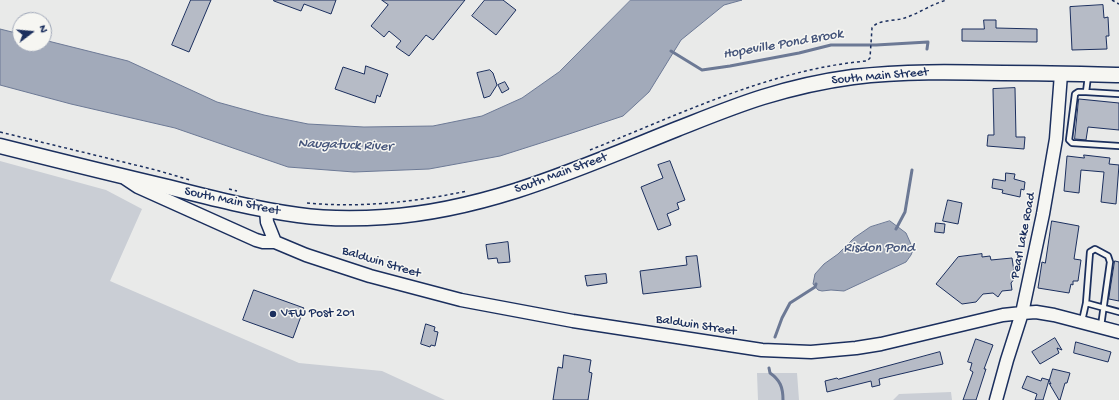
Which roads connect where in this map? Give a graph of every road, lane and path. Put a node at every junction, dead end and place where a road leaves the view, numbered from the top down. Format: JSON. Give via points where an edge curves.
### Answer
{"nodes":[{"id":1,"x":947,"y":0,"type":"edge"},
{"id":2,"x":1112,"y":0,"type":"edge"},
{"id":3,"x":1119,"y":4,"type":"edge"},
{"id":4,"x":1061,"y":74,"type":"junction"},
{"id":5,"x":1088,"y":74,"type":"junction"},
{"id":6,"x":1119,"y":75,"type":"edge"},
{"id":7,"x":1086,"y":92,"type":"junction"},
{"id":8,"x":1119,"y":94,"type":"edge"},
{"id":9,"x":0,"y":132,"type":"edge"},
{"id":10,"x":0,"y":146,"type":"edge"},
{"id":11,"x":1119,"y":146,"type":"edge"},
{"id":12,"x":588,"y":151,"type":"dead end"},
{"id":13,"x":123,"y":177,"type":"junction"},
{"id":14,"x":192,"y":180,"type":"dead end"},
{"id":15,"x":228,"y":189,"type":"dead end"},
{"id":16,"x":470,"y":190,"type":"dead end"},
{"id":17,"x":243,"y":192,"type":"dead end"},
{"id":18,"x":303,"y":203,"type":"dead end"},
{"id":19,"x":266,"y":210,"type":"junction"},
{"id":20,"x":275,"y":242,"type":"junction"},
{"id":21,"x":1086,"y":303,"type":"junction"},
{"id":22,"x":1104,"y":309,"type":"junction"},
{"id":23,"x":1022,"y":312,"type":"junction"},
{"id":24,"x":1119,"y":312,"type":"edge"},
{"id":25,"x":1082,"y":322,"type":"junction"},
{"id":26,"x":1101,"y":327,"type":"junction"},
{"id":27,"x":1119,"y":332,"type":"edge"},
{"id":28,"x":996,"y":400,"type":"edge"}],
"edges":[{"from":1,"to":12,"type":"path","via":[[907,17],[876,23],[872,30],[870,56],[867,61],[807,71],[742,90]]},
{"from":2,"to":3,"type":"path"},
{"from":4,"to":5,"type":"main road","name":"South Main Street"},
{"from":4,"to":19,"type":"main road","name":"South Main Street","via":[[916,73],[835,80],[749,101],[522,190],[465,205],[375,218],[309,216]]},
{"from":4,"to":23,"type":"main road","name":"Pearl Lake Road","via":[[1056,139]]},
{"from":5,"to":6,"type":"main road","name":"South Main Street"},
{"from":5,"to":7,"type":"lane"},
{"from":7,"to":8,"type":"lane"},
{"from":7,"to":11,"type":"lane","via":[[1075,94],[1069,140],[1072,143]]},
{"from":9,"to":14,"type":"path"},
{"from":10,"to":13,"type":"main road","name":"South Main Street"},
{"from":13,"to":19,"type":"main road","name":"South Main Street"},
{"from":13,"to":20,"type":"main road","name":"Baldwin Street","via":[[138,187],[256,240]]},
{"from":15,"to":17,"type":"path"},
{"from":16,"to":18,"type":"path","via":[[369,204]]},
{"from":19,"to":20,"type":"main road","via":[[267,222]]},
{"from":20,"to":23,"type":"main road","name":"Baldwin Street","via":[[370,276],[461,300],[567,320],[762,350],[811,352],[856,348]]},
{"from":21,"to":22,"type":"lane"},
{"from":21,"to":22,"type":"lane","via":[[1090,252],[1095,249],[1108,256],[1110,262]]},
{"from":21,"to":25,"type":"lane"},
{"from":22,"to":24,"type":"lane"},
{"from":22,"to":26,"type":"lane"},
{"from":23,"to":25,"type":"main road","name":"Baldwin Street","via":[[1048,314]]},
{"from":23,"to":28,"type":"main road","name":"Pearl Lake Road"},
{"from":25,"to":26,"type":"main road","name":"Baldwin Street"},
{"from":26,"to":27,"type":"main road","name":"Baldwin Street"}]}
